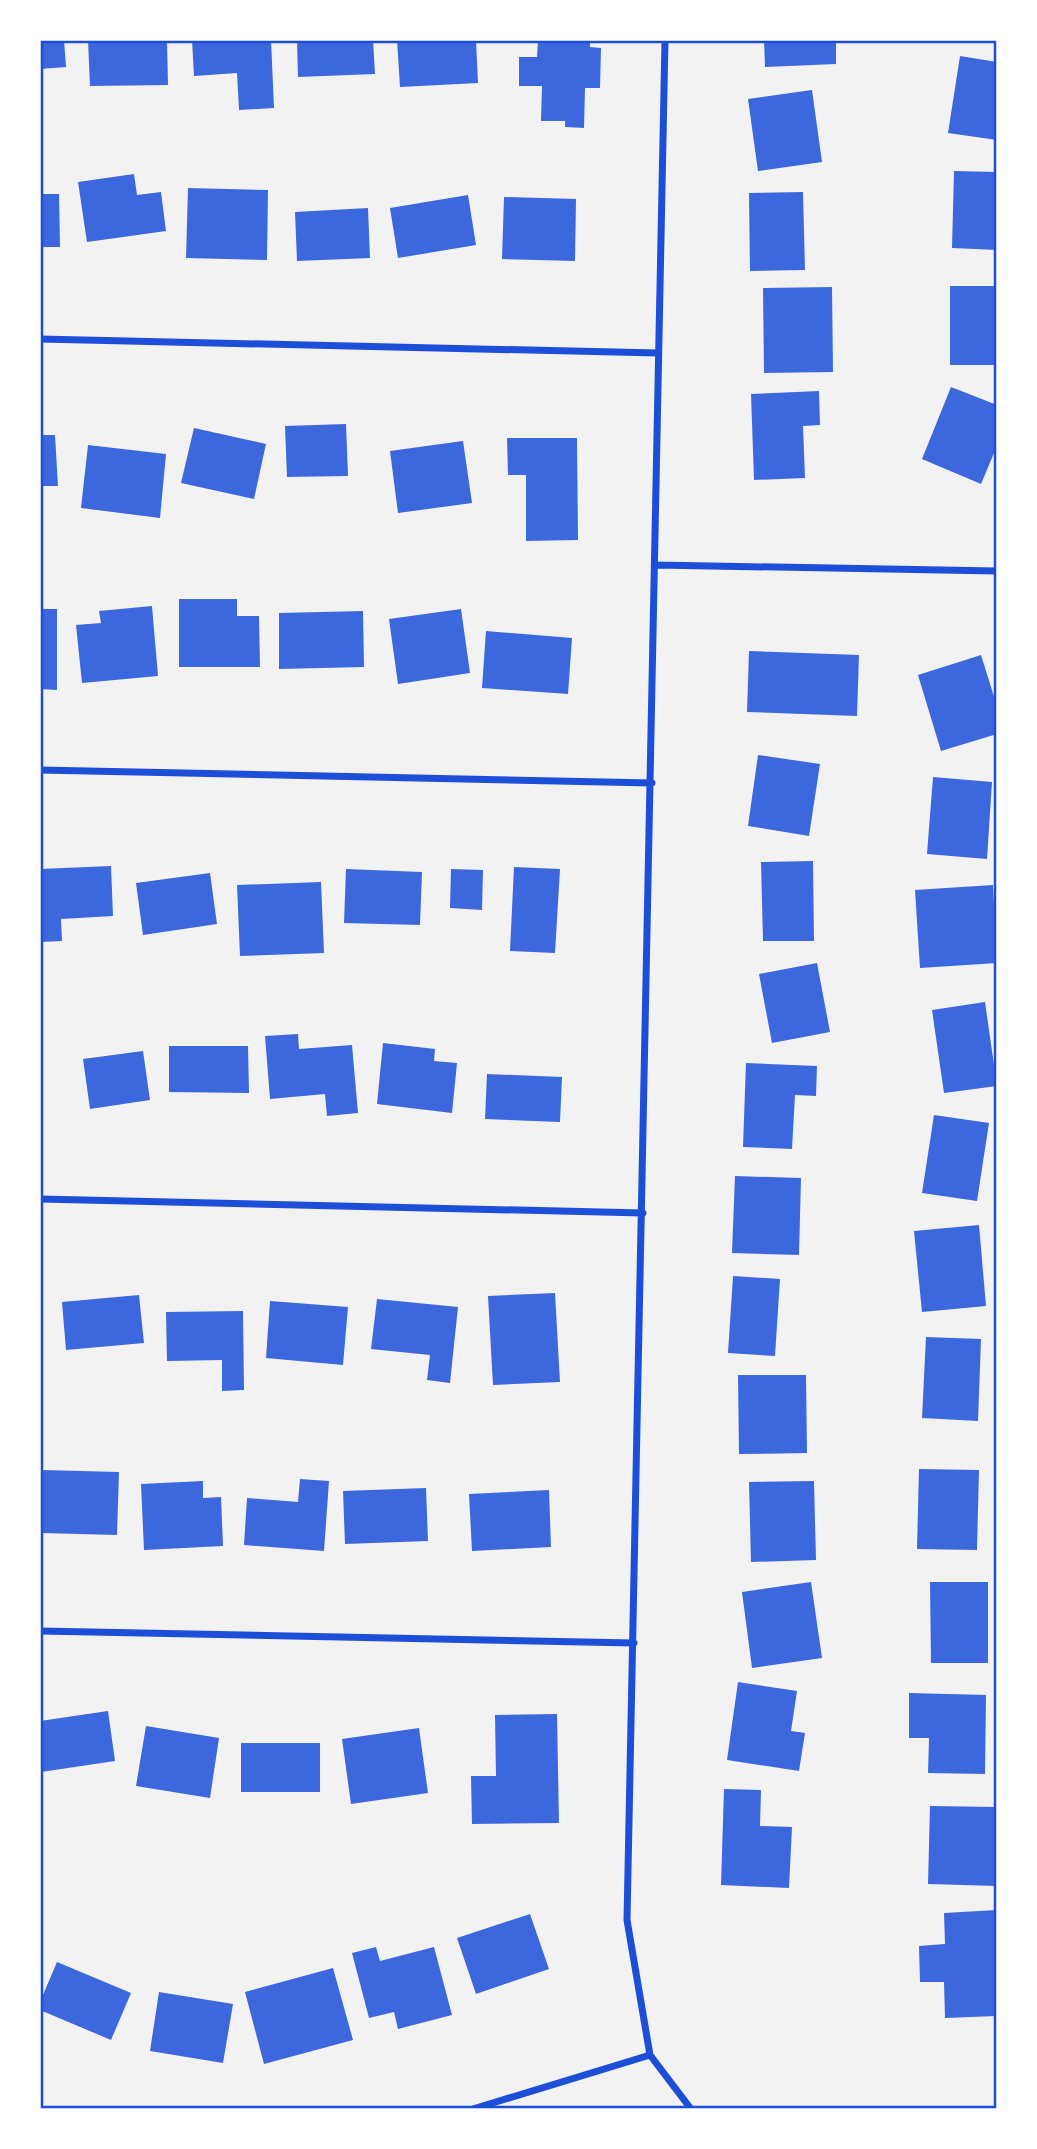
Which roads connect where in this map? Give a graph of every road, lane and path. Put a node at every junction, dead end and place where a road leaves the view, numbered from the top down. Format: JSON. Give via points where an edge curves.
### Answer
{"nodes":[{"id":1,"x":665,"y":40,"type":"edge"},
{"id":2,"x":40,"y":339,"type":"edge"},
{"id":3,"x":658,"y":353,"type":"junction"},
{"id":4,"x":656,"y":565,"type":"junction"},
{"id":5,"x":997,"y":571,"type":"edge"},
{"id":6,"x":40,"y":770,"type":"edge"},
{"id":7,"x":652,"y":783,"type":"junction"},
{"id":8,"x":40,"y":1199,"type":"edge"},
{"id":9,"x":643,"y":1213,"type":"junction"},
{"id":10,"x":40,"y":1631,"type":"edge"},
{"id":11,"x":634,"y":1643,"type":"junction"},
{"id":12,"x":650,"y":2054,"type":"junction"},
{"id":13,"x":473,"y":2109,"type":"edge"},
{"id":14,"x":691,"y":2109,"type":"edge"}],
"edges":[{"from":1,"to":3,"type":"street"},
{"from":2,"to":3,"type":"street"},
{"from":3,"to":4,"type":"street"},
{"from":4,"to":5,"type":"street"},
{"from":4,"to":7,"type":"street"},
{"from":6,"to":7,"type":"street"},
{"from":7,"to":9,"type":"street"},
{"from":8,"to":9,"type":"street"},
{"from":9,"to":11,"type":"street"},
{"from":10,"to":11,"type":"street"},
{"from":11,"to":12,"type":"street","via":[[626,1920]]},
{"from":12,"to":13,"type":"street"},
{"from":12,"to":14,"type":"street"}]}
